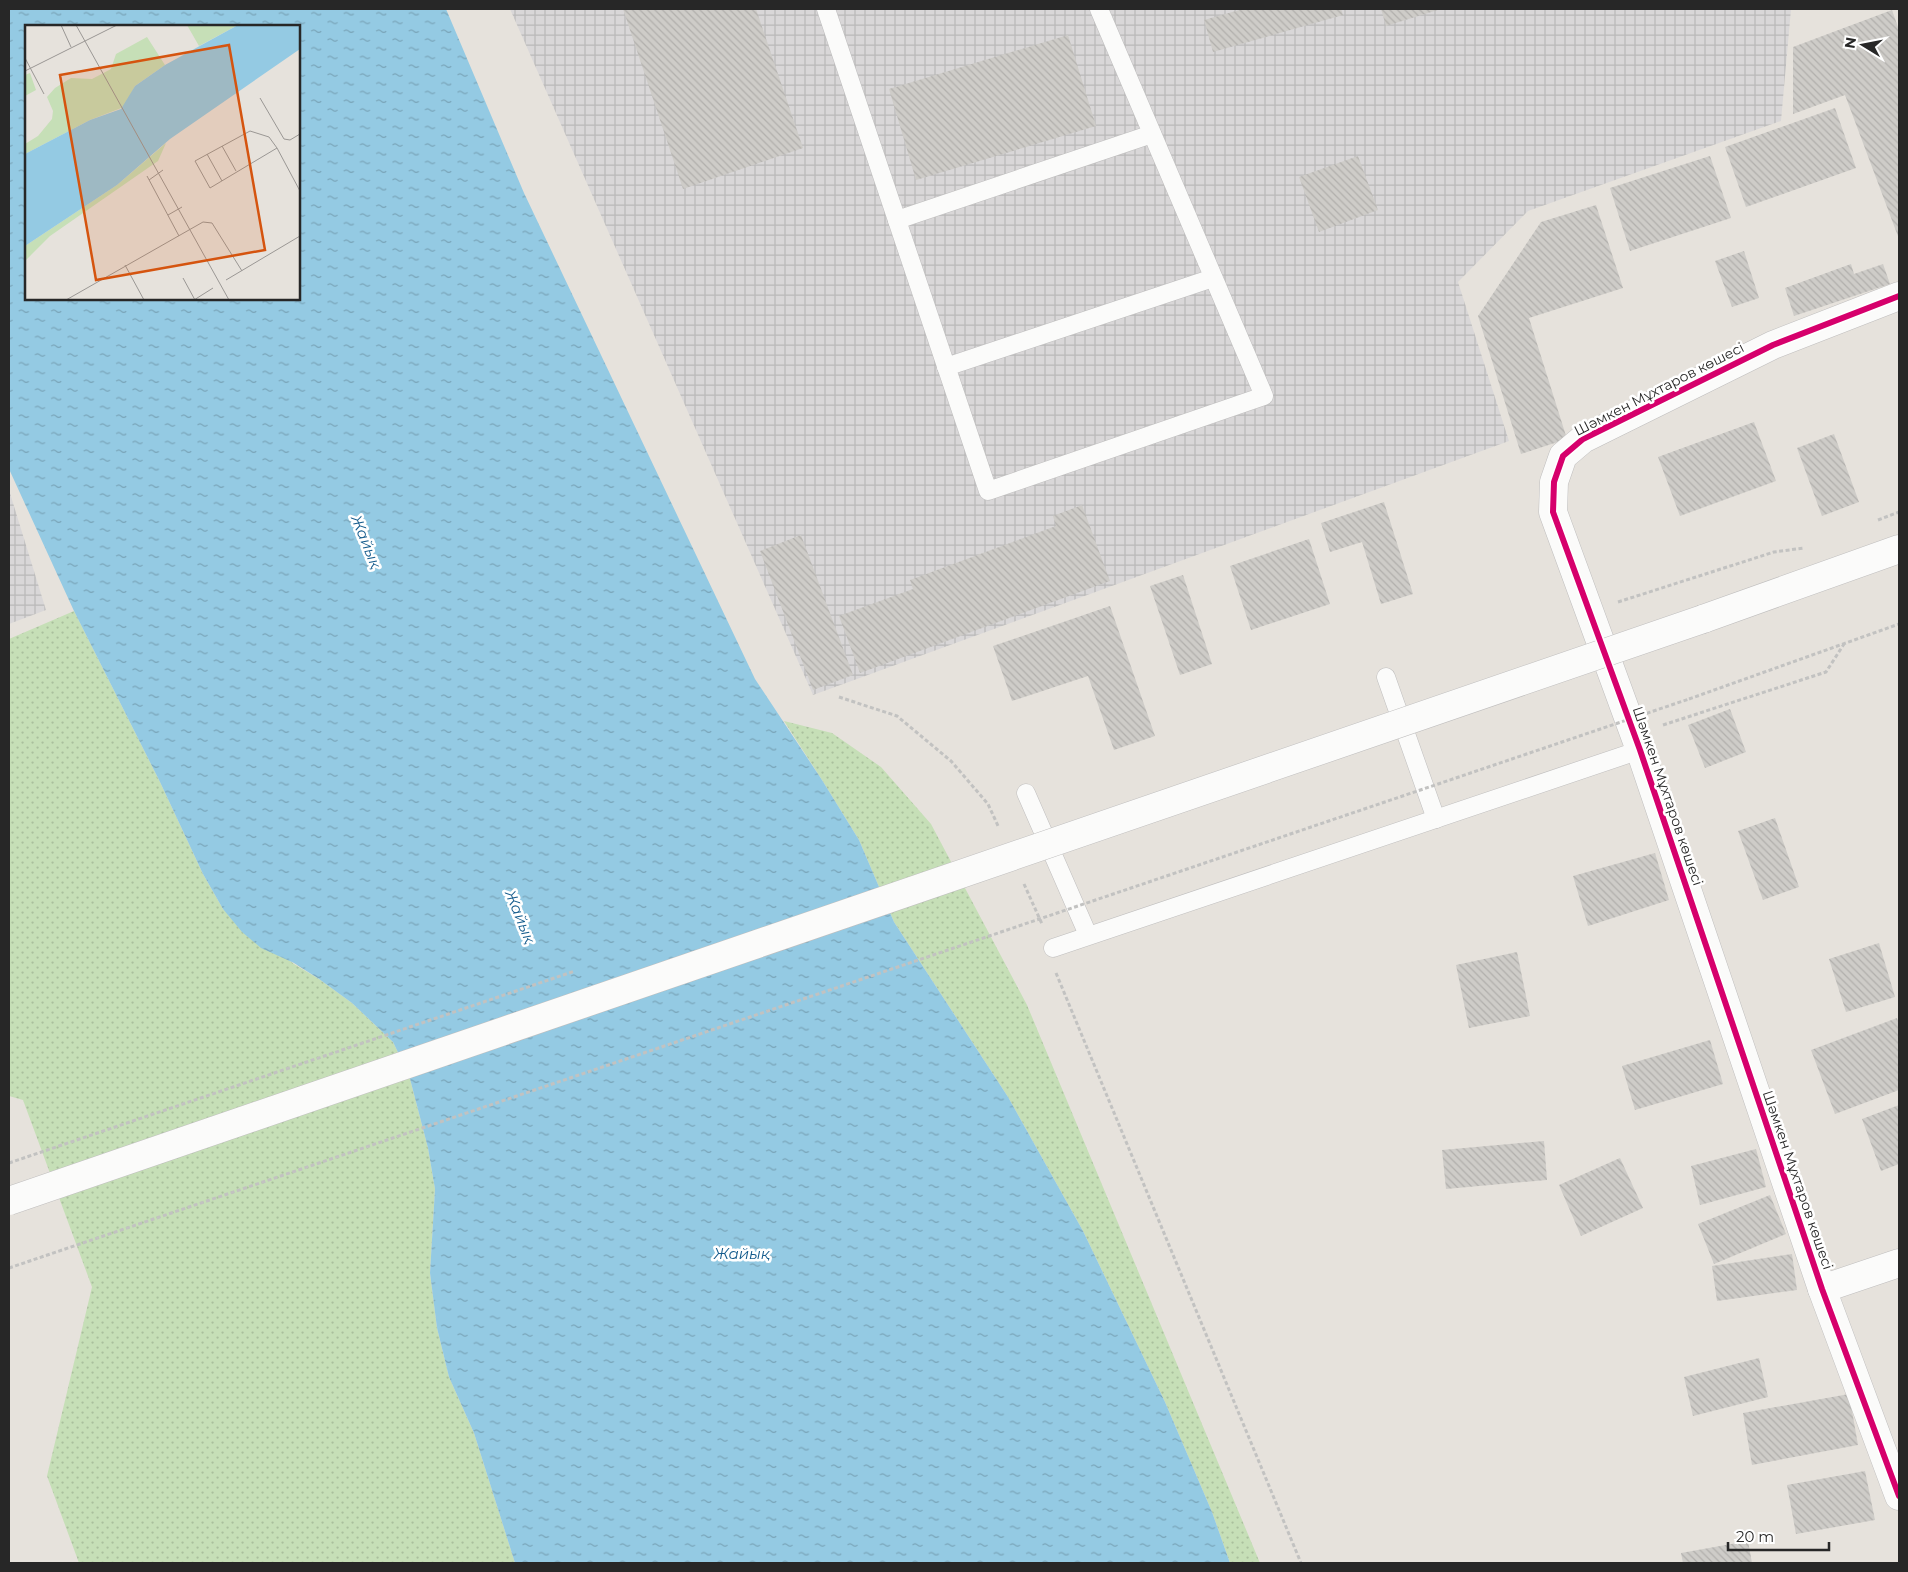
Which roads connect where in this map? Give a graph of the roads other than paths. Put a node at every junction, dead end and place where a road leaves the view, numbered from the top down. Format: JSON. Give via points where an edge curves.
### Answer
{"nodes":[{"id":1,"x":826,"y":9,"type":"edge"},
{"id":2,"x":1099,"y":9,"type":"edge"},
{"id":3,"x":1152,"y":134,"type":"junction"},
{"id":4,"x":897,"y":220,"type":"junction"},
{"id":5,"x":1213,"y":278,"type":"junction"},
{"id":6,"x":1899,"y":296,"type":"edge"},
{"id":7,"x":946,"y":367,"type":"junction"},
{"id":8,"x":1899,"y":549,"type":"edge"},
{"id":9,"x":1386,"y":677,"type":"dead end"},
{"id":10,"x":1640,"y":750,"type":"junction"},
{"id":11,"x":1026,"y":793,"type":"dead end"},
{"id":12,"x":1436,"y":819,"type":"junction"},
{"id":13,"x":1088,"y":935,"type":"junction"},
{"id":14,"x":1053,"y":948,"type":"road end"},
{"id":15,"x":9,"y":1201,"type":"edge"},
{"id":16,"x":1899,"y":1263,"type":"edge"},
{"id":17,"x":1822,"y":1289,"type":"junction"},
{"id":18,"x":1899,"y":1496,"type":"edge"}],
"edges":[{"from":1,"to":4,"type":"lane"},
{"from":2,"to":3,"type":"lane"},
{"from":3,"to":4,"type":"lane"},
{"from":3,"to":5,"type":"lane"},
{"from":4,"to":7,"type":"lane"},
{"from":5,"to":7,"type":"lane"},
{"from":5,"to":7,"type":"lane","via":[[1264,396],[988,491]]},
{"from":6,"to":10,"type":"main road","name":"Шәмкен Мұхтаров көшесі","via":[[1773,345],[1583,439],[1563,456],[1554,482],[1553,512]]},
{"from":8,"to":15,"type":"main road","bridge":true},
{"from":9,"to":12,"type":"lane"},
{"from":10,"to":12,"type":"lane"},
{"from":10,"to":17,"type":"main road","name":"Шәмкен Мұхтаров көшесі"},
{"from":11,"to":13,"type":"lane"},
{"from":12,"to":13,"type":"lane"},
{"from":13,"to":14,"type":"lane"},
{"from":16,"to":17,"type":"main road"},
{"from":17,"to":18,"type":"main road","name":"Шәмкен Мұхтаров көшесі"}]}
